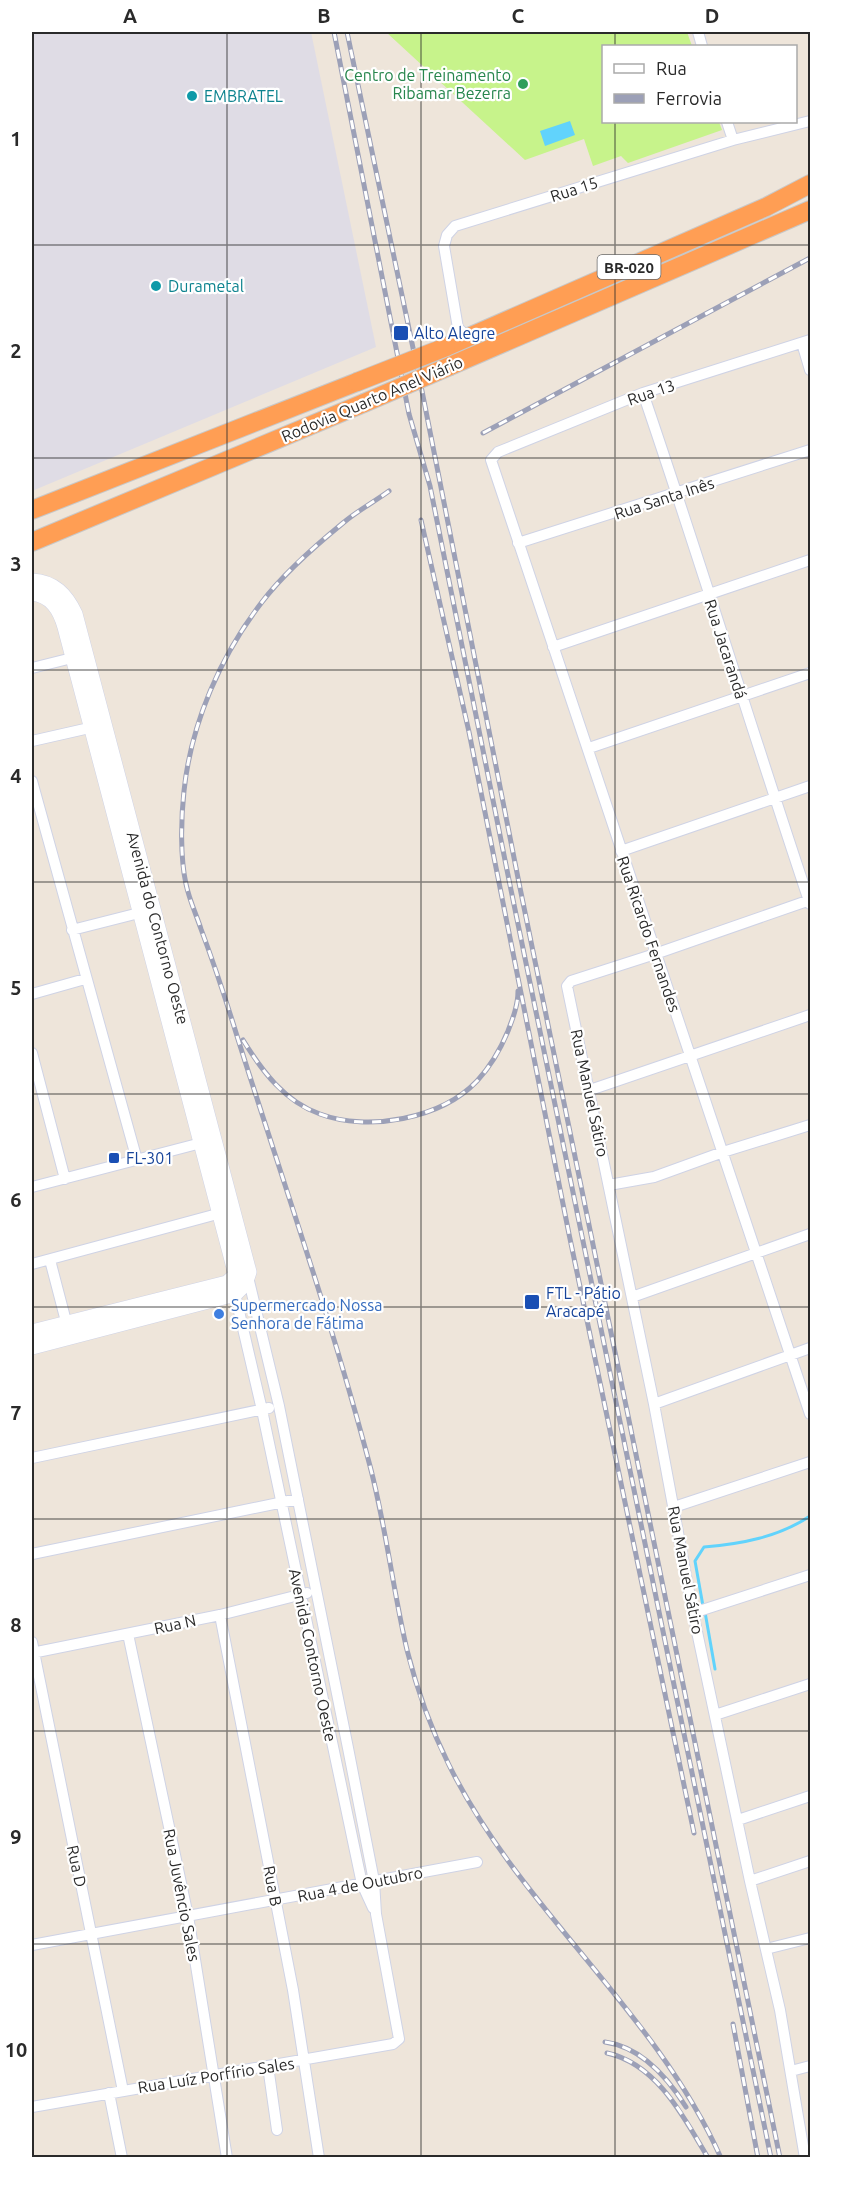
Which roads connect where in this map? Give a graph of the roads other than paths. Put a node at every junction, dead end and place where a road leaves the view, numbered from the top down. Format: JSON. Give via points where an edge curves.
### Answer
{"nodes":[{"id":1,"x":810,"y":121,"type":"edge"},
{"id":2,"x":727,"y":123,"type":"edge"},
{"id":3,"x":733,"y":140,"type":"junction"},
{"id":4,"x":810,"y":184,"type":"edge"},
{"id":5,"x":810,"y":210,"type":"edge"},
{"id":6,"x":468,"y":337,"type":"junction"},
{"id":7,"x":806,"y":341,"type":"edge"},
{"id":8,"x":810,"y":370,"type":"edge"},
{"id":9,"x":643,"y":393,"type":"junction"},
{"id":10,"x":810,"y":450,"type":"edge"},
{"id":11,"x":495,"y":454,"type":"joint"},
{"id":12,"x":678,"y":494,"type":"junction"},
{"id":13,"x":32,"y":510,"type":"edge"},
{"id":14,"x":32,"y":542,"type":"edge"},
{"id":15,"x":518,"y":543,"type":"junction"},
{"id":16,"x":810,"y":560,"type":"edge"},
{"id":17,"x":32,"y":581,"type":"edge"},
{"id":18,"x":32,"y":593,"type":"edge"},
{"id":19,"x":709,"y":595,"type":"junction"},
{"id":20,"x":553,"y":646,"type":"junction"},
{"id":21,"x":79,"y":656,"type":"junction"},
{"id":22,"x":32,"y":668,"type":"edge"},
{"id":23,"x":810,"y":673,"type":"edge"},
{"id":24,"x":742,"y":696,"type":"junction"},
{"id":25,"x":97,"y":726,"type":"junction"},
{"id":26,"x":32,"y":741,"type":"edge"},
{"id":27,"x":589,"y":748,"type":"junction"},
{"id":28,"x":32,"y":781,"type":"edge"},
{"id":29,"x":810,"y":786,"type":"edge"},
{"id":30,"x":776,"y":798,"type":"junction"},
{"id":31,"x":621,"y":851,"type":"junction"},
{"id":32,"x":134,"y":865,"type":"junction"},
{"id":33,"x":810,"y":901,"type":"edge"},
{"id":34,"x":139,"y":913,"type":"junction"},
{"id":35,"x":72,"y":930,"type":"junction"},
{"id":36,"x":655,"y":954,"type":"junction"},
{"id":37,"x":86,"y":978,"type":"junction"},
{"id":38,"x":32,"y":994,"type":"edge"},
{"id":39,"x":173,"y":1008,"type":"junction"},
{"id":40,"x":810,"y":1015,"type":"edge"},
{"id":41,"x":32,"y":1053,"type":"edge"},
{"id":42,"x":692,"y":1055,"type":"junction"},
{"id":43,"x":590,"y":1090,"type":"junction"},
{"id":44,"x":810,"y":1125,"type":"edge"},
{"id":45,"x":208,"y":1141,"type":"junction"},
{"id":46,"x":723,"y":1152,"type":"junction"},
{"id":47,"x":137,"y":1160,"type":"junction"},
{"id":48,"x":65,"y":1179,"type":"junction"},
{"id":49,"x":609,"y":1185,"type":"junction"},
{"id":50,"x":32,"y":1187,"type":"edge"},
{"id":51,"x":221,"y":1213,"type":"junction"},
{"id":52,"x":810,"y":1234,"type":"edge"},
{"id":53,"x":757,"y":1252,"type":"junction"},
{"id":54,"x":50,"y":1260,"type":"junction"},
{"id":55,"x":32,"y":1264,"type":"edge"},
{"id":56,"x":248,"y":1277,"type":"junction"},
{"id":57,"x":231,"y":1288,"type":"junction"},
{"id":58,"x":632,"y":1297,"type":"junction"},
{"id":59,"x":68,"y":1329,"type":"junction"},
{"id":60,"x":32,"y":1332,"type":"edge"},
{"id":61,"x":32,"y":1347,"type":"edge"},
{"id":62,"x":810,"y":1348,"type":"edge"},
{"id":63,"x":265,"y":1349,"type":"junction"},
{"id":64,"x":249,"y":1353,"type":"junction"},
{"id":65,"x":790,"y":1354,"type":"junction"},
{"id":66,"x":270,"y":1371,"type":"junction"},
{"id":67,"x":254,"y":1375,"type":"junction"},
{"id":68,"x":654,"y":1404,"type":"junction"},
{"id":69,"x":279,"y":1406,"type":"junction"},
{"id":70,"x":262,"y":1410,"type":"junction"},
{"id":71,"x":810,"y":1414,"type":"edge"},
{"id":72,"x":32,"y":1458,"type":"edge"},
{"id":73,"x":810,"y":1462,"type":"edge"},
{"id":74,"x":298,"y":1499,"type":"junction"},
{"id":75,"x":282,"y":1502,"type":"junction"},
{"id":76,"x":674,"y":1507,"type":"junction"},
{"id":77,"x":32,"y":1554,"type":"edge"},
{"id":78,"x":810,"y":1575,"type":"edge"},
{"id":79,"x":316,"y":1588,"type":"junction"},
{"id":80,"x":301,"y":1595,"type":"junction"},
{"id":81,"x":693,"y":1614,"type":"junction"},
{"id":82,"x":220,"y":1615,"type":"junction"},
{"id":83,"x":128,"y":1634,"type":"junction"},
{"id":84,"x":32,"y":1649,"type":"edge"},
{"id":85,"x":810,"y":1684,"type":"edge"},
{"id":86,"x":716,"y":1715,"type":"junction"},
{"id":87,"x":348,"y":1748,"type":"junction"},
{"id":88,"x":333,"y":1751,"type":"junction"},
{"id":89,"x":810,"y":1796,"type":"edge"},
{"id":90,"x":738,"y":1820,"type":"junction"},
{"id":91,"x":810,"y":1861,"type":"edge"},
{"id":92,"x":477,"y":1862,"type":"dead end"},
{"id":93,"x":374,"y":1881,"type":"junction"},
{"id":94,"x":750,"y":1881,"type":"junction"},
{"id":95,"x":362,"y":1884,"type":"junction"},
{"id":96,"x":276,"y":1900,"type":"junction"},
{"id":97,"x":376,"y":1914,"type":"junction"},
{"id":98,"x":188,"y":1916,"type":"junction"},
{"id":99,"x":91,"y":1934,"type":"junction"},
{"id":100,"x":810,"y":1938,"type":"edge"},
{"id":101,"x":32,"y":1945,"type":"edge"},
{"id":102,"x":766,"y":1949,"type":"junction"},
{"id":103,"x":399,"y":2039,"type":"joint"},
{"id":104,"x":302,"y":2061,"type":"junction"},
{"id":105,"x":268,"y":2066,"type":"junction"},
{"id":106,"x":810,"y":2066,"type":"edge"},
{"id":107,"x":791,"y":2071,"type":"junction"},
{"id":108,"x":214,"y":2074,"type":"junction"},
{"id":109,"x":123,"y":2091,"type":"junction"},
{"id":110,"x":109,"y":2093,"type":"junction"},
{"id":111,"x":32,"y":2107,"type":"edge"},
{"id":112,"x":277,"y":2130,"type":"dead end"},
{"id":113,"x":122,"y":2157,"type":"edge"},
{"id":114,"x":227,"y":2157,"type":"edge"},
{"id":115,"x":319,"y":2157,"type":"edge"},
{"id":116,"x":805,"y":2157,"type":"edge"}],
"edges":[{"from":1,"to":3,"type":"street","name":"Rua 15"},
{"from":2,"to":3,"type":"street"},
{"from":3,"to":6,"type":"street","name":"Rua 15","via":[[455,226],[444,246],[458,328]]},
{"from":4,"to":6,"type":"highway","name":"Rodovia Quarto Anel Viário","number":"BR-020","via":[[766,207]]},
{"from":5,"to":14,"type":"highway","name":"Rodovia Quarto Anel Viário","number":"BR-020","bridge":true},
{"from":6,"to":13,"type":"highway","name":"Rodovia Quarto Anel Viário","number":"BR-020","bridge":true},
{"from":7,"to":8,"type":"street"},
{"from":7,"to":9,"type":"street","name":"Rua 13"},
{"from":9,"to":11,"type":"street","name":"Rua 13"},
{"from":9,"to":12,"type":"street","name":"Rua Jacarandá"},
{"from":10,"to":12,"type":"street","name":"Rua Santa Inês"},
{"from":11,"to":15,"type":"street","name":"Rua Ricardo Fernandes","via":[[491,460]]},
{"from":12,"to":15,"type":"street","name":"Rua Santa Inês"},
{"from":12,"to":19,"type":"street","name":"Rua Jacarandá"},
{"from":15,"to":20,"type":"street","name":"Rua Ricardo Fernandes"},
{"from":16,"to":19,"type":"street"},
{"from":17,"to":21,"type":"street","name":"Avenida do Contorno Oeste","via":[[46,583],[63,594],[75,614]]},
{"from":18,"to":21,"type":"street","name":"Avenida do Contorno Oeste","via":[[49,599],[56,607]]},
{"from":19,"to":20,"type":"street"},
{"from":19,"to":24,"type":"street","name":"Rua Jacarandá"},
{"from":20,"to":27,"type":"street","name":"Rua Ricardo Fernandes"},
{"from":21,"to":22,"type":"street"},
{"from":21,"to":25,"type":"street","name":"Avenida do Contorno Oeste"},
{"from":23,"to":24,"type":"street"},
{"from":24,"to":27,"type":"street"},
{"from":24,"to":30,"type":"street","name":"Rua Jacarandá"},
{"from":25,"to":26,"type":"street"},
{"from":25,"to":32,"type":"street","name":"Avenida do Contorno Oeste"},
{"from":27,"to":31,"type":"street","name":"Rua Ricardo Fernandes"},
{"from":28,"to":35,"type":"street"},
{"from":29,"to":30,"type":"street"},
{"from":30,"to":31,"type":"street"},
{"from":30,"to":33,"type":"street","name":"Rua Jacarandá"},
{"from":31,"to":36,"type":"street","name":"Rua Ricardo Fernandes"},
{"from":32,"to":34,"type":"street","name":"Avenida do Contorno Oeste"},
{"from":32,"to":39,"type":"street","name":"Avenida do Contorno Oeste"},
{"from":33,"to":36,"type":"street"},
{"from":34,"to":35,"type":"street"},
{"from":34,"to":39,"type":"street","name":"Avenida do Contorno Oeste"},
{"from":35,"to":37,"type":"street"},
{"from":36,"to":42,"type":"street","name":"Rua Ricardo Fernandes"},
{"from":36,"to":43,"type":"street","name":"Rua Manuel Sátiro","via":[[567,986]]},
{"from":37,"to":38,"type":"street"},
{"from":37,"to":47,"type":"street"},
{"from":39,"to":45,"type":"street","name":"Avenida do Contorno Oeste"},
{"from":40,"to":42,"type":"street"},
{"from":41,"to":48,"type":"street"},
{"from":42,"to":43,"type":"street"},
{"from":42,"to":46,"type":"street","name":"Rua Ricardo Fernandes"},
{"from":43,"to":49,"type":"street","name":"Rua Manuel Sátiro"},
{"from":44,"to":46,"type":"street"},
{"from":45,"to":47,"type":"street"},
{"from":45,"to":51,"type":"street","name":"Avenida do Contorno Oeste"},
{"from":45,"to":56,"type":"street","name":"Avenida do Contorno Oeste"},
{"from":46,"to":49,"type":"street","via":[[654,1178]]},
{"from":46,"to":53,"type":"street","name":"Rua Ricardo Fernandes"},
{"from":47,"to":48,"type":"street"},
{"from":48,"to":50,"type":"street"},
{"from":49,"to":58,"type":"street","name":"Rua Manuel Sátiro"},
{"from":51,"to":54,"type":"street"},
{"from":51,"to":57,"type":"street","name":"Avenida do Contorno Oeste","via":[[236,1274]]},
{"from":52,"to":53,"type":"street"},
{"from":53,"to":58,"type":"street"},
{"from":53,"to":65,"type":"street","name":"Rua Ricardo Fernandes"},
{"from":54,"to":55,"type":"street"},
{"from":54,"to":59,"type":"street"},
{"from":56,"to":57,"type":"street","via":[[243,1288]]},
{"from":56,"to":63,"type":"street","name":"Avenida Contorno Oeste"},
{"from":57,"to":59,"type":"street"},
{"from":57,"to":64,"type":"street","name":"Avenida Contorno Oeste"},
{"from":58,"to":68,"type":"street","name":"Rua Manuel Sátiro"},
{"from":59,"to":60,"type":"street"},
{"from":59,"to":61,"type":"street"},
{"from":62,"to":65,"type":"street"},
{"from":63,"to":64,"type":"street"},
{"from":63,"to":66,"type":"street","name":"Avenida Contorno Oeste"},
{"from":64,"to":67,"type":"street","name":"Avenida Contorno Oeste"},
{"from":65,"to":68,"type":"street"},
{"from":65,"to":71,"type":"street","name":"Rua Ricardo Fernandes"},
{"from":66,"to":67,"type":"street"},
{"from":66,"to":69,"type":"street","name":"Avenida Contorno Oeste"},
{"from":67,"to":70,"type":"street","name":"Avenida Contorno Oeste"},
{"from":68,"to":76,"type":"street","name":"Rua Manuel Sátiro"},
{"from":69,"to":70,"type":"street"},
{"from":69,"to":74,"type":"street","name":"Avenida Contorno Oeste"},
{"from":70,"to":72,"type":"street"},
{"from":70,"to":75,"type":"street","name":"Avenida Contorno Oeste"},
{"from":73,"to":76,"type":"street"},
{"from":74,"to":75,"type":"street"},
{"from":74,"to":79,"type":"street","name":"Avenida Contorno Oeste"},
{"from":75,"to":77,"type":"street"},
{"from":75,"to":80,"type":"street","name":"Avenida Contorno Oeste"},
{"from":76,"to":81,"type":"street","name":"Rua Manuel Sátiro"},
{"from":78,"to":81,"type":"street"},
{"from":79,"to":80,"type":"street","name":"Rua N"},
{"from":79,"to":87,"type":"street","name":"Avenida Contorno Oeste"},
{"from":80,"to":82,"type":"street","name":"Rua N"},
{"from":80,"to":88,"type":"street","name":"Avenida Contorno Oeste"},
{"from":81,"to":86,"type":"street","name":"Rua Manuel Sátiro"},
{"from":82,"to":83,"type":"street","name":"Rua N"},
{"from":82,"to":96,"type":"street","name":"Rua B"},
{"from":83,"to":84,"type":"street","name":"Rua N"},
{"from":83,"to":98,"type":"street","name":"Rua Juvêncio Sales"},
{"from":84,"to":99,"type":"street","name":"Rua D"},
{"from":85,"to":86,"type":"street"},
{"from":86,"to":90,"type":"street","name":"Rua Manuel Sátiro"},
{"from":87,"to":88,"type":"street"},
{"from":87,"to":93,"type":"street","name":"Avenida Contorno Oeste"},
{"from":88,"to":95,"type":"street","name":"Avenida Contorno Oeste"},
{"from":89,"to":90,"type":"street"},
{"from":90,"to":94,"type":"street","name":"Rua Manuel Sátiro"},
{"from":91,"to":94,"type":"street"},
{"from":92,"to":93,"type":"street","name":"Rua 4 de Outubro"},
{"from":93,"to":95,"type":"street","name":"Rua 4 de Outubro"},
{"from":93,"to":97,"type":"street","name":"Avenida Contorno Oeste"},
{"from":94,"to":102,"type":"street","name":"Rua Manuel Sátiro"},
{"from":95,"to":96,"type":"street","name":"Rua 4 de Outubro"},
{"from":95,"to":97,"type":"street","name":"Avenida Contorno Oeste"},
{"from":96,"to":98,"type":"street","name":"Rua 4 de Outubro"},
{"from":96,"to":104,"type":"street","name":"Rua B"},
{"from":97,"to":103,"type":"street","name":"Avenida Contorno Oeste"},
{"from":98,"to":99,"type":"street","name":"Rua 4 de Outubro"},
{"from":98,"to":108,"type":"street","name":"Rua Juvêncio Sales"},
{"from":99,"to":101,"type":"street","name":"Rua 4 de Outubro"},
{"from":99,"to":109,"type":"street","name":"Rua D"},
{"from":100,"to":102,"type":"street"},
{"from":102,"to":107,"type":"street","name":"Rua Manuel Sátiro"},
{"from":103,"to":104,"type":"street","name":"Rua Luíz Porfírio Sales","via":[[393,2044]]},
{"from":104,"to":105,"type":"street","name":"Rua Luíz Porfírio Sales"},
{"from":104,"to":115,"type":"street","name":"Rua B"},
{"from":105,"to":108,"type":"street","name":"Rua Luíz Porfírio Sales"},
{"from":105,"to":112,"type":"street"},
{"from":106,"to":107,"type":"street"},
{"from":107,"to":116,"type":"street","name":"Rua Manuel Sátiro"},
{"from":108,"to":109,"type":"street","name":"Rua Luíz Porfírio Sales"},
{"from":108,"to":114,"type":"street","name":"Rua Juvêncio Sales"},
{"from":109,"to":110,"type":"street","name":"Rua Luíz Porfírio Sales"},
{"from":110,"to":111,"type":"street","name":"Rua Luíz Porfírio Sales"},
{"from":110,"to":113,"type":"street"}]}
